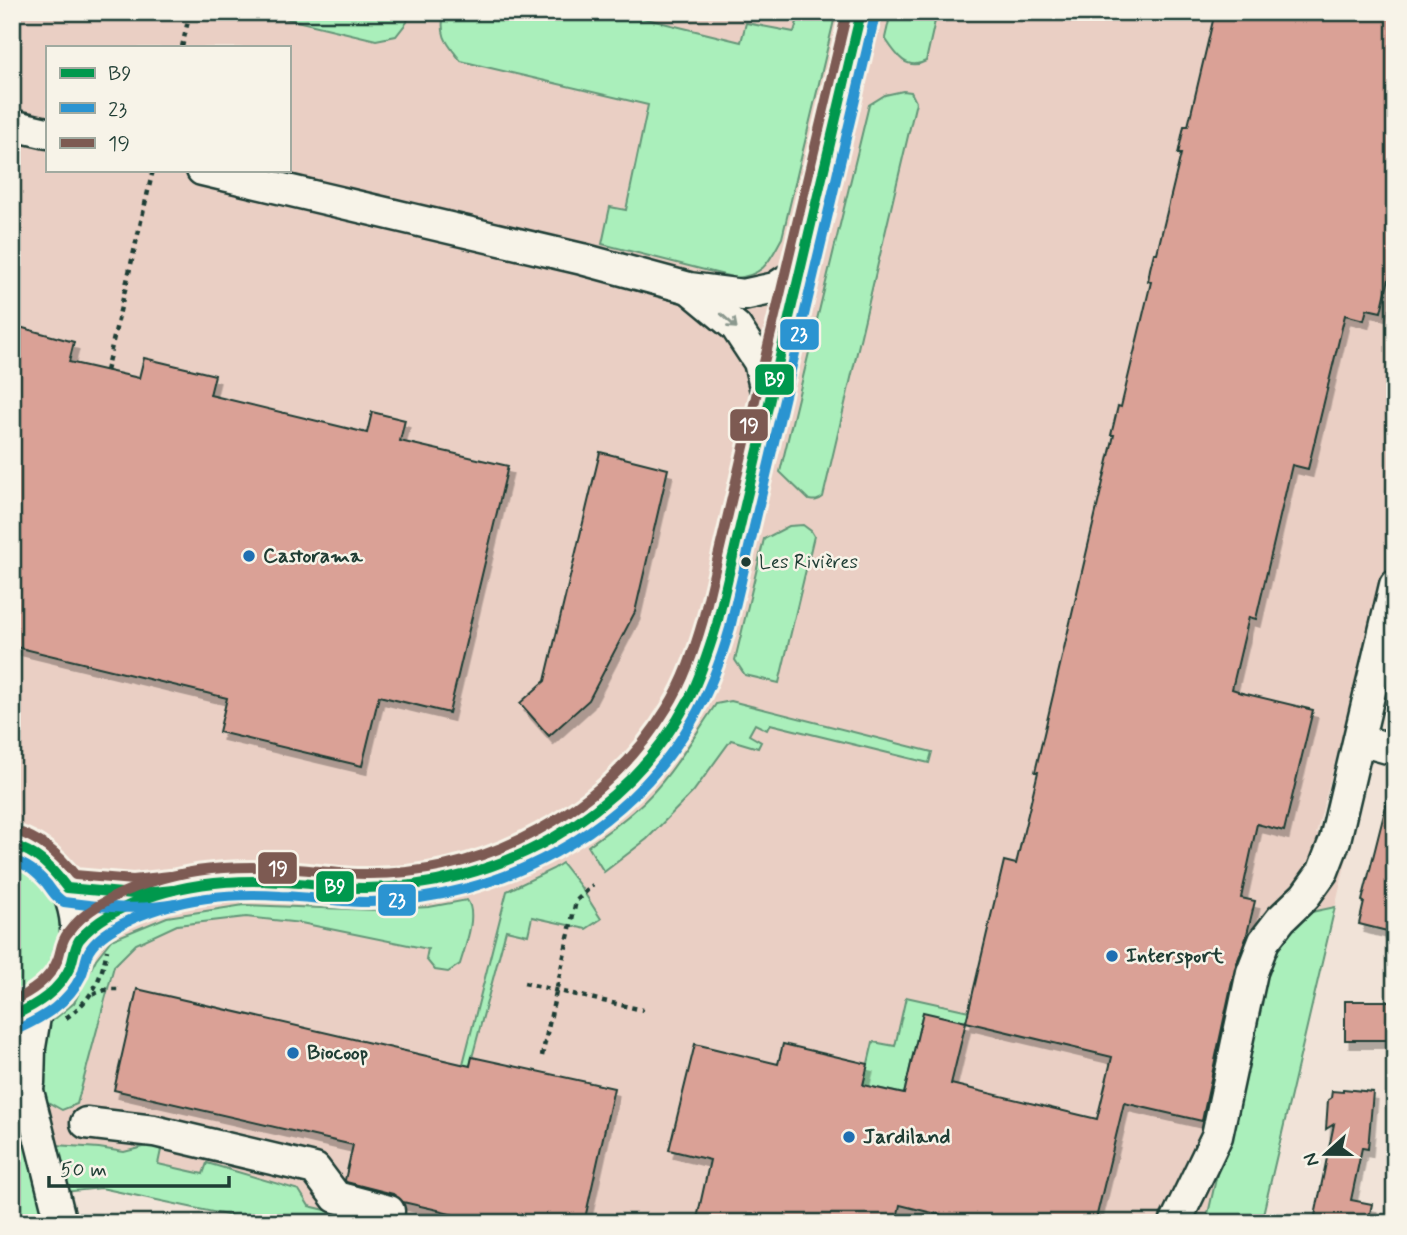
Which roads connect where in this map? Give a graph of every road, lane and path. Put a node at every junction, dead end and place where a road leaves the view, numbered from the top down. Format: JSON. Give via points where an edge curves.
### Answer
{"nodes":[{"id":1,"x":190,"y":12,"type":"edge"},
{"id":2,"x":861,"y":12,"type":"edge"},
{"id":3,"x":182,"y":46,"type":"edge"},
{"id":4,"x":12,"y":125,"type":"edge"},
{"id":5,"x":46,"y":133,"type":"edge"},
{"id":6,"x":153,"y":172,"type":"edge"},
{"id":7,"x":211,"y":172,"type":"edge"},
{"id":8,"x":801,"y":271,"type":"junction"},
{"id":9,"x":689,"y":288,"type":"junction"},
{"id":10,"x":106,"y":371,"type":"dead end"},
{"id":11,"x":769,"y":402,"type":"junction"},
{"id":12,"x":1395,"y":585,"type":"edge"},
{"id":13,"x":1359,"y":740,"type":"junction"},
{"id":14,"x":1395,"y":750,"type":"edge"},
{"id":15,"x":12,"y":845,"type":"edge"},
{"id":16,"x":593,"y":885,"type":"dead end"},
{"id":17,"x":67,"y":888,"type":"junction"},
{"id":18,"x":159,"y":893,"type":"junction"},
{"id":19,"x":76,"y":944,"type":"junction"},
{"id":20,"x":524,"y":982,"type":"dead end"},
{"id":21,"x":118,"y":989,"type":"dead end"},
{"id":22,"x":557,"y":990,"type":"junction"},
{"id":23,"x":92,"y":994,"type":"dead end"},
{"id":24,"x":643,"y":1010,"type":"dead end"},
{"id":25,"x":25,"y":1011,"type":"edge"},
{"id":26,"x":12,"y":1052,"type":"edge"},
{"id":27,"x":542,"y":1056,"type":"dead end"},
{"id":28,"x":28,"y":1091,"type":"junction"},
{"id":29,"x":86,"y":1123,"type":"dead end"},
{"id":30,"x":389,"y":1211,"type":"dead end"},
{"id":31,"x":61,"y":1223,"type":"edge"},
{"id":32,"x":1175,"y":1223,"type":"edge"}],
"edges":[{"from":1,"to":3,"type":"path"},
{"from":2,"to":8,"type":"street"},
{"from":4,"to":5,"type":"street"},
{"from":6,"to":10,"type":"path"},
{"from":7,"to":9,"type":"street"},
{"from":8,"to":9,"type":"street","via":[[775,288],[743,295]]},
{"from":8,"to":11,"type":"street"},
{"from":9,"to":11,"type":"street","one_way":true,"via":[[736,327],[759,362]]},
{"from":11,"to":18,"type":"street","via":[[712,645],[680,715],[601,807],[564,834],[512,860],[438,882],[366,888],[265,880]]},
{"from":12,"to":13,"type":"street"},
{"from":13,"to":14,"type":"street"},
{"from":13,"to":32,"type":"street","via":[[1335,840],[1322,871],[1264,941],[1252,972],[1217,1136]]},
{"from":15,"to":17,"type":"street","via":[[38,856]]},
{"from":16,"to":22,"type":"path","via":[[576,901]]},
{"from":17,"to":18,"type":"street"},
{"from":17,"to":19,"type":"street","via":[[76,915]]},
{"from":18,"to":19,"type":"street","via":[[111,915]]},
{"from":19,"to":25,"type":"street","via":[[61,982]]},
{"from":20,"to":22,"type":"path"},
{"from":21,"to":23,"type":"path"},
{"from":22,"to":24,"type":"path"},
{"from":22,"to":27,"type":"path"},
{"from":25,"to":28,"type":"street","via":[[30,1047]]},
{"from":26,"to":28,"type":"street"},
{"from":28,"to":31,"type":"street"},
{"from":29,"to":30,"type":"street","via":[[154,1130],[315,1169],[336,1197]]}]}
